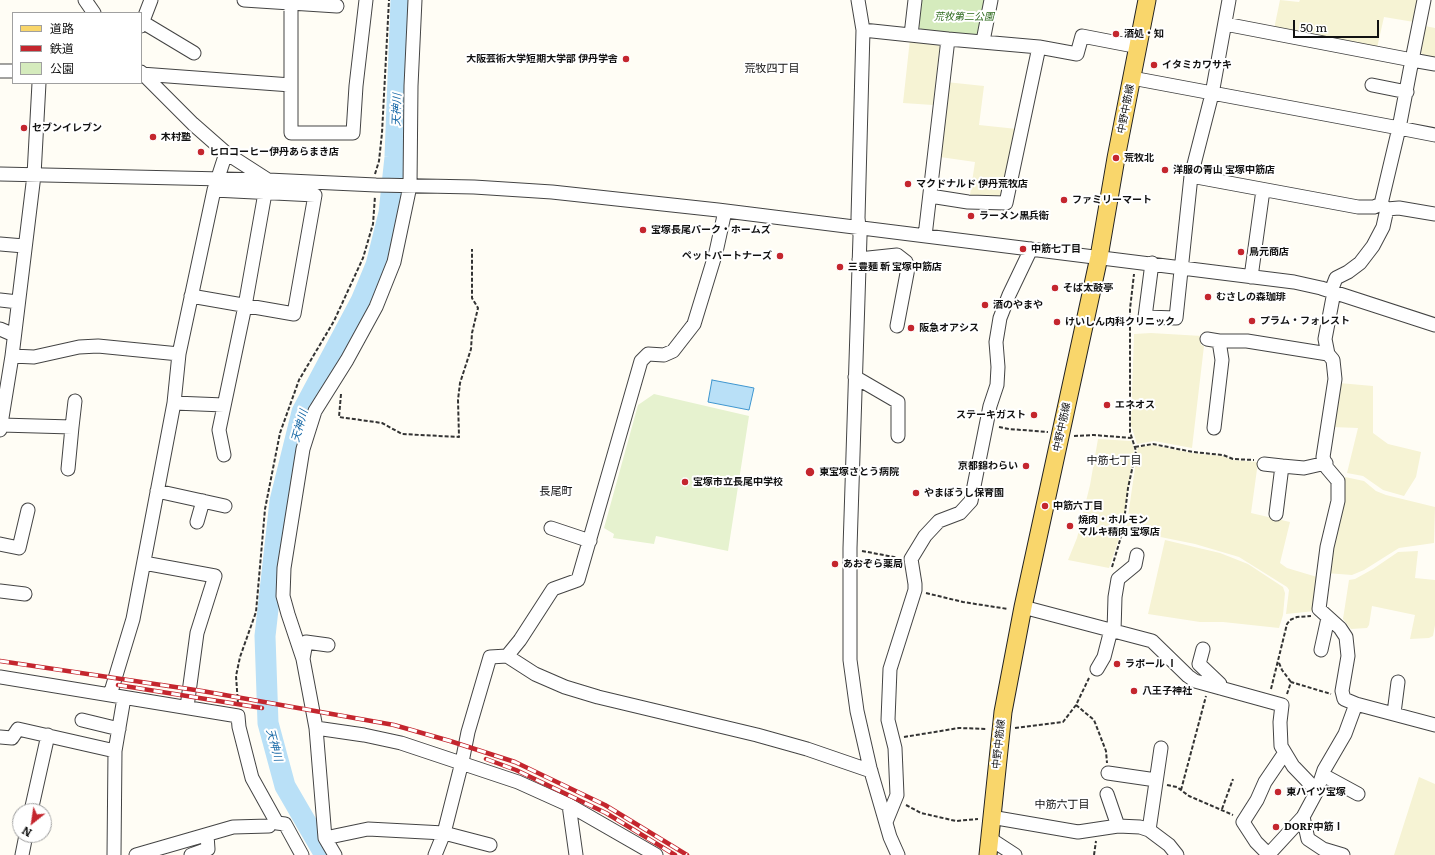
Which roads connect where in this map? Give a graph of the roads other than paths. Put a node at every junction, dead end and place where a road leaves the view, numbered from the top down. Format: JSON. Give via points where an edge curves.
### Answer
{"nodes":[{"id":1,"x":85,"y":0,"type":"edge"},
{"id":2,"x":151,"y":0,"type":"edge"},
{"id":3,"x":244,"y":0,"type":"edge"},
{"id":4,"x":366,"y":0,"type":"edge"},
{"id":5,"x":416,"y":0,"type":"edge"},
{"id":6,"x":858,"y":0,"type":"edge"},
{"id":7,"x":915,"y":0,"type":"edge"},
{"id":8,"x":991,"y":0,"type":"edge"},
{"id":9,"x":1147,"y":0,"type":"edge"},
{"id":10,"x":1229,"y":0,"type":"edge"},
{"id":11,"x":1424,"y":0,"type":"edge"},
{"id":12,"x":291,"y":3,"type":"junction"},
{"id":13,"x":337,"y":6,"type":"dead end"},
{"id":14,"x":93,"y":12,"type":"edge"},
{"id":15,"x":1225,"y":24,"type":"junction"},
{"id":16,"x":142,"y":25,"type":"edge"},
{"id":17,"x":863,"y":30,"type":"junction"},
{"id":18,"x":911,"y":35,"type":"junction"},
{"id":19,"x":948,"y":39,"type":"junction"},
{"id":20,"x":983,"y":41,"type":"junction"},
{"id":21,"x":1039,"y":47,"type":"junction"},
{"id":22,"x":1139,"y":47,"type":"junction"},
{"id":23,"x":194,"y":53,"type":"dead end"},
{"id":24,"x":1412,"y":60,"type":"junction"},
{"id":25,"x":1435,"y":64,"type":"edge"},
{"id":26,"x":0,"y":71,"type":"edge"},
{"id":27,"x":12,"y":71,"type":"edge"},
{"id":28,"x":142,"y":73,"type":"edge"},
{"id":29,"x":142,"y":74,"type":"edge"},
{"id":30,"x":1132,"y":78,"type":"junction"},
{"id":31,"x":39,"y":84,"type":"edge"},
{"id":32,"x":1372,"y":85,"type":"dead end"},
{"id":33,"x":291,"y":86,"type":"junction"},
{"id":34,"x":1407,"y":92,"type":"junction"},
{"id":35,"x":1212,"y":94,"type":"junction"},
{"id":36,"x":1399,"y":128,"type":"junction"},
{"id":37,"x":1435,"y":135,"type":"edge"},
{"id":38,"x":226,"y":153,"type":"junction"},
{"id":39,"x":0,"y":174,"type":"edge"},
{"id":40,"x":34,"y":175,"type":"junction"},
{"id":41,"x":1191,"y":176,"type":"junction"},
{"id":42,"x":215,"y":185,"type":"junction"},
{"id":43,"x":266,"y":186,"type":"junction"},
{"id":44,"x":411,"y":186,"type":"junction"},
{"id":45,"x":1262,"y":190,"type":"junction"},
{"id":46,"x":930,"y":196,"type":"junction"},
{"id":47,"x":1384,"y":206,"type":"junction"},
{"id":48,"x":726,"y":211,"type":"junction"},
{"id":49,"x":1435,"y":214,"type":"edge"},
{"id":50,"x":860,"y":227,"type":"junction"},
{"id":51,"x":933,"y":240,"type":"junction"},
{"id":52,"x":0,"y":244,"type":"edge"},
{"id":53,"x":24,"y":246,"type":"junction"},
{"id":54,"x":1031,"y":249,"type":"junction"},
{"id":55,"x":1099,"y":257,"type":"junction"},
{"id":56,"x":859,"y":259,"type":"junction"},
{"id":57,"x":1152,"y":263,"type":"junction"},
{"id":58,"x":1182,"y":267,"type":"junction"},
{"id":59,"x":1251,"y":276,"type":"junction"},
{"id":60,"x":1333,"y":291,"type":"junction"},
{"id":61,"x":191,"y":296,"type":"junction"},
{"id":62,"x":0,"y":300,"type":"edge"},
{"id":63,"x":18,"y":302,"type":"junction"},
{"id":64,"x":245,"y":306,"type":"junction"},
{"id":65,"x":1435,"y":325,"type":"edge"},
{"id":66,"x":897,"y":326,"type":"dead end"},
{"id":67,"x":0,"y":329,"type":"edge"},
{"id":68,"x":14,"y":334,"type":"junction"},
{"id":69,"x":179,"y":354,"type":"junction"},
{"id":70,"x":1328,"y":354,"type":"junction"},
{"id":71,"x":12,"y":356,"type":"junction"},
{"id":72,"x":855,"y":377,"type":"junction"},
{"id":73,"x":75,"y":401,"type":"dead end"},
{"id":74,"x":174,"y":403,"type":"junction"},
{"id":75,"x":224,"y":405,"type":"junction"},
{"id":76,"x":1218,"y":422,"type":"dead end"},
{"id":77,"x":0,"y":427,"type":"edge"},
{"id":78,"x":72,"y":427,"type":"junction"},
{"id":79,"x":898,"y":436,"type":"dead end"},
{"id":80,"x":224,"y":455,"type":"dead end"},
{"id":81,"x":1326,"y":463,"type":"junction"},
{"id":82,"x":1264,"y":464,"type":"road end"},
{"id":83,"x":1282,"y":466,"type":"junction"},
{"id":84,"x":68,"y":469,"type":"dead end"},
{"id":85,"x":157,"y":491,"type":"junction"},
{"id":86,"x":203,"y":501,"type":"junction"},
{"id":87,"x":224,"y":506,"type":"dead end"},
{"id":88,"x":28,"y":510,"type":"dead end"},
{"id":89,"x":1276,"y":514,"type":"dead end"},
{"id":90,"x":197,"y":522,"type":"dead end"},
{"id":91,"x":551,"y":528,"type":"dead end"},
{"id":92,"x":590,"y":541,"type":"junction"},
{"id":93,"x":0,"y":544,"type":"edge"},
{"id":94,"x":1137,"y":555,"type":"dead end"},
{"id":95,"x":144,"y":563,"type":"junction"},
{"id":96,"x":0,"y":591,"type":"edge"},
{"id":97,"x":25,"y":594,"type":"dead end"},
{"id":98,"x":1018,"y":608,"type":"junction"},
{"id":99,"x":1325,"y":616,"type":"junction"},
{"id":100,"x":1112,"y":631,"type":"junction"},
{"id":101,"x":328,"y":645,"type":"dead end"},
{"id":102,"x":1203,"y":649,"type":"dead end"},
{"id":103,"x":1321,"y":650,"type":"dead end"},
{"id":104,"x":507,"y":656,"type":"junction"},
{"id":105,"x":303,"y":659,"type":"junction"},
{"id":106,"x":1098,"y":669,"type":"road end"},
{"id":107,"x":0,"y":677,"type":"edge"},
{"id":108,"x":1398,"y":682,"type":"dead end"},
{"id":109,"x":1215,"y":687,"type":"junction"},
{"id":110,"x":110,"y":695,"type":"junction"},
{"id":111,"x":124,"y":698,"type":"junction"},
{"id":112,"x":1356,"y":704,"type":"junction"},
{"id":113,"x":187,"y":708,"type":"junction"},
{"id":114,"x":1394,"y":713,"type":"junction"},
{"id":115,"x":82,"y":720,"type":"dead end"},
{"id":116,"x":1435,"y":725,"type":"edge"},
{"id":117,"x":119,"y":728,"type":"junction"},
{"id":118,"x":316,"y":728,"type":"junction"},
{"id":119,"x":48,"y":736,"type":"junction"},
{"id":120,"x":0,"y":737,"type":"edge"},
{"id":121,"x":1161,"y":748,"type":"dead end"},
{"id":122,"x":115,"y":751,"type":"junction"},
{"id":123,"x":1284,"y":754,"type":"junction"},
{"id":124,"x":462,"y":762,"type":"junction"},
{"id":125,"x":871,"y":771,"type":"junction"},
{"id":126,"x":1108,"y":773,"type":"road end"},
{"id":127,"x":1323,"y":775,"type":"junction"},
{"id":128,"x":1156,"y":781,"type":"junction"},
{"id":129,"x":258,"y":789,"type":"junction"},
{"id":130,"x":1317,"y":791,"type":"junction"},
{"id":131,"x":1107,"y":794,"type":"dead end"},
{"id":132,"x":1358,"y":794,"type":"dead end"},
{"id":133,"x":33,"y":803,"type":"edge"},
{"id":134,"x":569,"y":805,"type":"junction"},
{"id":135,"x":1303,"y":817,"type":"junction"},
{"id":136,"x":987,"y":818,"type":"junction"},
{"id":137,"x":886,"y":822,"type":"junction"},
{"id":138,"x":269,"y":826,"type":"junction"},
{"id":139,"x":1118,"y":826,"type":"junction"},
{"id":140,"x":1149,"y":830,"type":"junction"},
{"id":141,"x":444,"y":833,"type":"junction"},
{"id":142,"x":207,"y":835,"type":"junction"},
{"id":143,"x":325,"y":838,"type":"junction"},
{"id":144,"x":989,"y":838,"type":"junction"},
{"id":145,"x":24,"y":843,"type":"edge"},
{"id":146,"x":490,"y":845,"type":"dead end"},
{"id":147,"x":176,"y":849,"type":"edge"},
{"id":148,"x":299,"y":850,"type":"edge"},
{"id":149,"x":22,"y":855,"type":"edge"},
{"id":150,"x":114,"y":855,"type":"edge"},
{"id":151,"x":136,"y":855,"type":"edge"},
{"id":152,"x":191,"y":855,"type":"edge"},
{"id":153,"x":335,"y":855,"type":"edge"},
{"id":154,"x":435,"y":855,"type":"edge"},
{"id":155,"x":576,"y":855,"type":"edge"},
{"id":156,"x":656,"y":855,"type":"edge"},
{"id":157,"x":898,"y":855,"type":"edge"},
{"id":158,"x":988,"y":855,"type":"edge"},
{"id":159,"x":1015,"y":855,"type":"edge"},
{"id":160,"x":1177,"y":855,"type":"edge"},
{"id":161,"x":1269,"y":855,"type":"edge"},
{"id":162,"x":1343,"y":855,"type":"edge"}],
"edges":[{"from":1,"to":14,"type":"street"},
{"from":2,"to":16,"type":"street"},
{"from":3,"to":12,"type":"street"},
{"from":4,"to":33,"type":"street","via":[[353,133],[291,133]]},
{"from":5,"to":44,"type":"street","via":[[411,86]]},
{"from":6,"to":17,"type":"street"},
{"from":7,"to":18,"type":"street"},
{"from":8,"to":20,"type":"street"},
{"from":9,"to":22,"type":"main road","name":"中野中筋線"},
{"from":10,"to":15,"type":"street"},
{"from":11,"to":24,"type":"street"},
{"from":12,"to":13,"type":"street"},
{"from":12,"to":33,"type":"street"},
{"from":15,"to":24,"type":"street"},
{"from":15,"to":35,"type":"street"},
{"from":16,"to":23,"type":"street"},
{"from":17,"to":18,"type":"street"},
{"from":17,"to":50,"type":"street","via":[[858,218]]},
{"from":18,"to":19,"type":"street"},
{"from":19,"to":20,"type":"street"},
{"from":19,"to":46,"type":"street"},
{"from":20,"to":21,"type":"street"},
{"from":21,"to":22,"type":"street","via":[[1077,54],[1082,36]]},
{"from":21,"to":46,"type":"street","via":[[1006,203],[968,202]]},
{"from":22,"to":30,"type":"main road","name":"中野中筋線"},
{"from":24,"to":25,"type":"street"},
{"from":24,"to":34,"type":"street"},
{"from":26,"to":27,"type":"street"},
{"from":28,"to":33,"type":"street"},
{"from":29,"to":38,"type":"street"},
{"from":30,"to":35,"type":"street"},
{"from":30,"to":55,"type":"main road","name":"中野中筋線"},
{"from":31,"to":40,"type":"street"},
{"from":32,"to":34,"type":"street"},
{"from":34,"to":36,"type":"street"},
{"from":35,"to":36,"type":"street"},
{"from":35,"to":41,"type":"street"},
{"from":36,"to":37,"type":"street"},
{"from":36,"to":47,"type":"street"},
{"from":38,"to":42,"type":"street"},
{"from":38,"to":43,"type":"street"},
{"from":39,"to":40,"type":"street"},
{"from":40,"to":42,"type":"street"},
{"from":40,"to":53,"type":"street"},
{"from":41,"to":45,"type":"street"},
{"from":41,"to":58,"type":"street"},
{"from":42,"to":43,"type":"street"},
{"from":42,"to":61,"type":"street"},
{"from":43,"to":44,"type":"street"},
{"from":43,"to":64,"type":"street"},
{"from":43,"to":64,"type":"street","via":[[315,195],[294,314]]},
{"from":44,"to":48,"type":"street","via":[[552,192]]},
{"from":44,"to":105,"type":"street","via":[[394,262],[386,284],[361,335],[315,411],[303,449],[284,568],[283,596]]},
{"from":45,"to":47,"type":"street","via":[[1358,207]]},
{"from":45,"to":59,"type":"street"},
{"from":46,"to":51,"type":"street"},
{"from":47,"to":49,"type":"street"},
{"from":47,"to":60,"type":"street","via":[[1383,227],[1373,246],[1360,263],[1336,278]]},
{"from":48,"to":50,"type":"street"},
{"from":48,"to":92,"type":"street","via":[[694,324],[673,351],[664,355],[648,354],[641,360]]},
{"from":50,"to":51,"type":"street"},
{"from":50,"to":56,"type":"street"},
{"from":51,"to":54,"type":"street","via":[[963,245]]},
{"from":52,"to":53,"type":"street"},
{"from":53,"to":63,"type":"street"},
{"from":54,"to":55,"type":"street"},
{"from":54,"to":137,"type":"street","via":[[1000,318],[996,352],[997,385],[992,398],[971,501],[960,513],[939,521],[925,536],[911,559],[915,590],[890,669],[888,720],[895,748],[896,800]]},
{"from":55,"to":57,"type":"street"},
{"from":55,"to":98,"type":"main road","name":"中野中筋線"},
{"from":56,"to":66,"type":"street","via":[[897,255],[903,257],[908,265]]},
{"from":56,"to":72,"type":"street"},
{"from":57,"to":58,"type":"street"},
{"from":57,"to":58,"type":"street","via":[[1145,317],[1176,318]]},
{"from":58,"to":59,"type":"street"},
{"from":59,"to":60,"type":"street","via":[[1308,284]]},
{"from":60,"to":65,"type":"street"},
{"from":60,"to":70,"type":"street","via":[[1325,339]]},
{"from":61,"to":64,"type":"street"},
{"from":61,"to":69,"type":"street"},
{"from":62,"to":63,"type":"street"},
{"from":63,"to":68,"type":"street"},
{"from":64,"to":75,"type":"street"},
{"from":67,"to":68,"type":"street"},
{"from":68,"to":71,"type":"street"},
{"from":69,"to":71,"type":"street","via":[[98,346],[79,347],[34,357]]},
{"from":69,"to":74,"type":"street"},
{"from":70,"to":76,"type":"street","via":[[1298,354],[1289,347],[1256,347],[1213,340],[1222,360],[1214,393]]},
{"from":70,"to":81,"type":"street","via":[[1333,360],[1335,379],[1324,457]]},
{"from":71,"to":77,"type":"street"},
{"from":72,"to":79,"type":"street","via":[[898,402]]},
{"from":72,"to":125,"type":"street","via":[[850,660],[857,711]]},
{"from":73,"to":78,"type":"street"},
{"from":74,"to":75,"type":"street"},
{"from":74,"to":85,"type":"street"},
{"from":75,"to":80,"type":"street","via":[[219,430]]},
{"from":77,"to":78,"type":"street"},
{"from":78,"to":84,"type":"street"},
{"from":81,"to":83,"type":"street","via":[[1304,468]]},
{"from":81,"to":99,"type":"street","via":[[1338,481],[1338,501],[1318,603]]},
{"from":82,"to":83,"type":"street"},
{"from":83,"to":89,"type":"street"},
{"from":85,"to":86,"type":"street"},
{"from":85,"to":95,"type":"street"},
{"from":86,"to":87,"type":"street"},
{"from":86,"to":90,"type":"street"},
{"from":88,"to":93,"type":"street","via":[[19,548]]},
{"from":91,"to":92,"type":"street"},
{"from":92,"to":104,"type":"street","via":[[578,580],[553,590]]},
{"from":94,"to":100,"type":"street","via":[[1135,565],[1118,579]]},
{"from":95,"to":110,"type":"street","via":[[133,619]]},
{"from":95,"to":113,"type":"street","via":[[215,576],[197,633]]},
{"from":96,"to":97,"type":"street"},
{"from":98,"to":100,"type":"street"},
{"from":98,"to":136,"type":"main road","name":"中野中筋線"},
{"from":99,"to":103,"type":"street"},
{"from":99,"to":112,"type":"street","via":[[1340,628],[1346,637],[1348,647],[1342,696]]},
{"from":100,"to":106,"type":"street"},
{"from":100,"to":109,"type":"street","via":[[1152,641],[1188,676]]},
{"from":101,"to":105,"type":"street","via":[[306,642]]},
{"from":102,"to":109,"type":"street","via":[[1199,664],[1220,684]]},
{"from":104,"to":124,"type":"street","via":[[490,658],[468,732]]},
{"from":104,"to":125,"type":"street","via":[[535,674],[566,687],[757,735]]},
{"from":105,"to":118,"type":"street"},
{"from":107,"to":110,"type":"street"},
{"from":108,"to":114,"type":"street"},
{"from":109,"to":123,"type":"street","via":[[1282,705],[1280,734]]},
{"from":110,"to":111,"type":"street"},
{"from":111,"to":113,"type":"street"},
{"from":111,"to":117,"type":"street"},
{"from":112,"to":114,"type":"street"},
{"from":112,"to":127,"type":"street","via":[[1345,734]]},
{"from":113,"to":129,"type":"street","via":[[238,716],[252,778]]},
{"from":114,"to":116,"type":"street"},
{"from":115,"to":117,"type":"street"},
{"from":117,"to":122,"type":"street"},
{"from":118,"to":124,"type":"street","via":[[401,743]]},
{"from":118,"to":143,"type":"street"},
{"from":119,"to":120,"type":"street","via":[[18,729],[12,738]]},
{"from":119,"to":122,"type":"street"},
{"from":119,"to":133,"type":"street"},
{"from":121,"to":128,"type":"street"},
{"from":122,"to":150,"type":"street"},
{"from":123,"to":130,"type":"street"},
{"from":123,"to":161,"type":"street","via":[[1243,822],[1256,842]]},
{"from":124,"to":134,"type":"street","via":[[518,782]]},
{"from":124,"to":141,"type":"street"},
{"from":125,"to":137,"type":"street"},
{"from":126,"to":128,"type":"street"},
{"from":127,"to":130,"type":"street"},
{"from":127,"to":132,"type":"street"},
{"from":128,"to":140,"type":"street"},
{"from":129,"to":138,"type":"street","via":[[254,798]]},
{"from":129,"to":148,"type":"street","via":[[277,823],[285,824]]},
{"from":130,"to":135,"type":"street"},
{"from":131,"to":139,"type":"street"},
{"from":134,"to":155,"type":"street"},
{"from":134,"to":156,"type":"street"},
{"from":135,"to":161,"type":"street"},
{"from":135,"to":162,"type":"street","via":[[1308,840],[1323,849]]},
{"from":136,"to":139,"type":"street","via":[[1078,832]]},
{"from":136,"to":144,"type":"main road","name":"中野中筋線"},
{"from":137,"to":157,"type":"street"},
{"from":138,"to":142,"type":"street","via":[[233,827]]},
{"from":138,"to":148,"type":"street"},
{"from":139,"to":140,"type":"street"},
{"from":140,"to":160,"type":"street","via":[[1169,845]]},
{"from":141,"to":143,"type":"street","via":[[368,829]]},
{"from":141,"to":146,"type":"street"},
{"from":141,"to":154,"type":"street"},
{"from":142,"to":147,"type":"street"},
{"from":142,"to":152,"type":"street","via":[[208,849]]},
{"from":143,"to":153,"type":"street"},
{"from":144,"to":158,"type":"main road","name":"中野中筋線"},
{"from":144,"to":159,"type":"street"},
{"from":145,"to":149,"type":"street"},
{"from":147,"to":151,"type":"street"}]}
